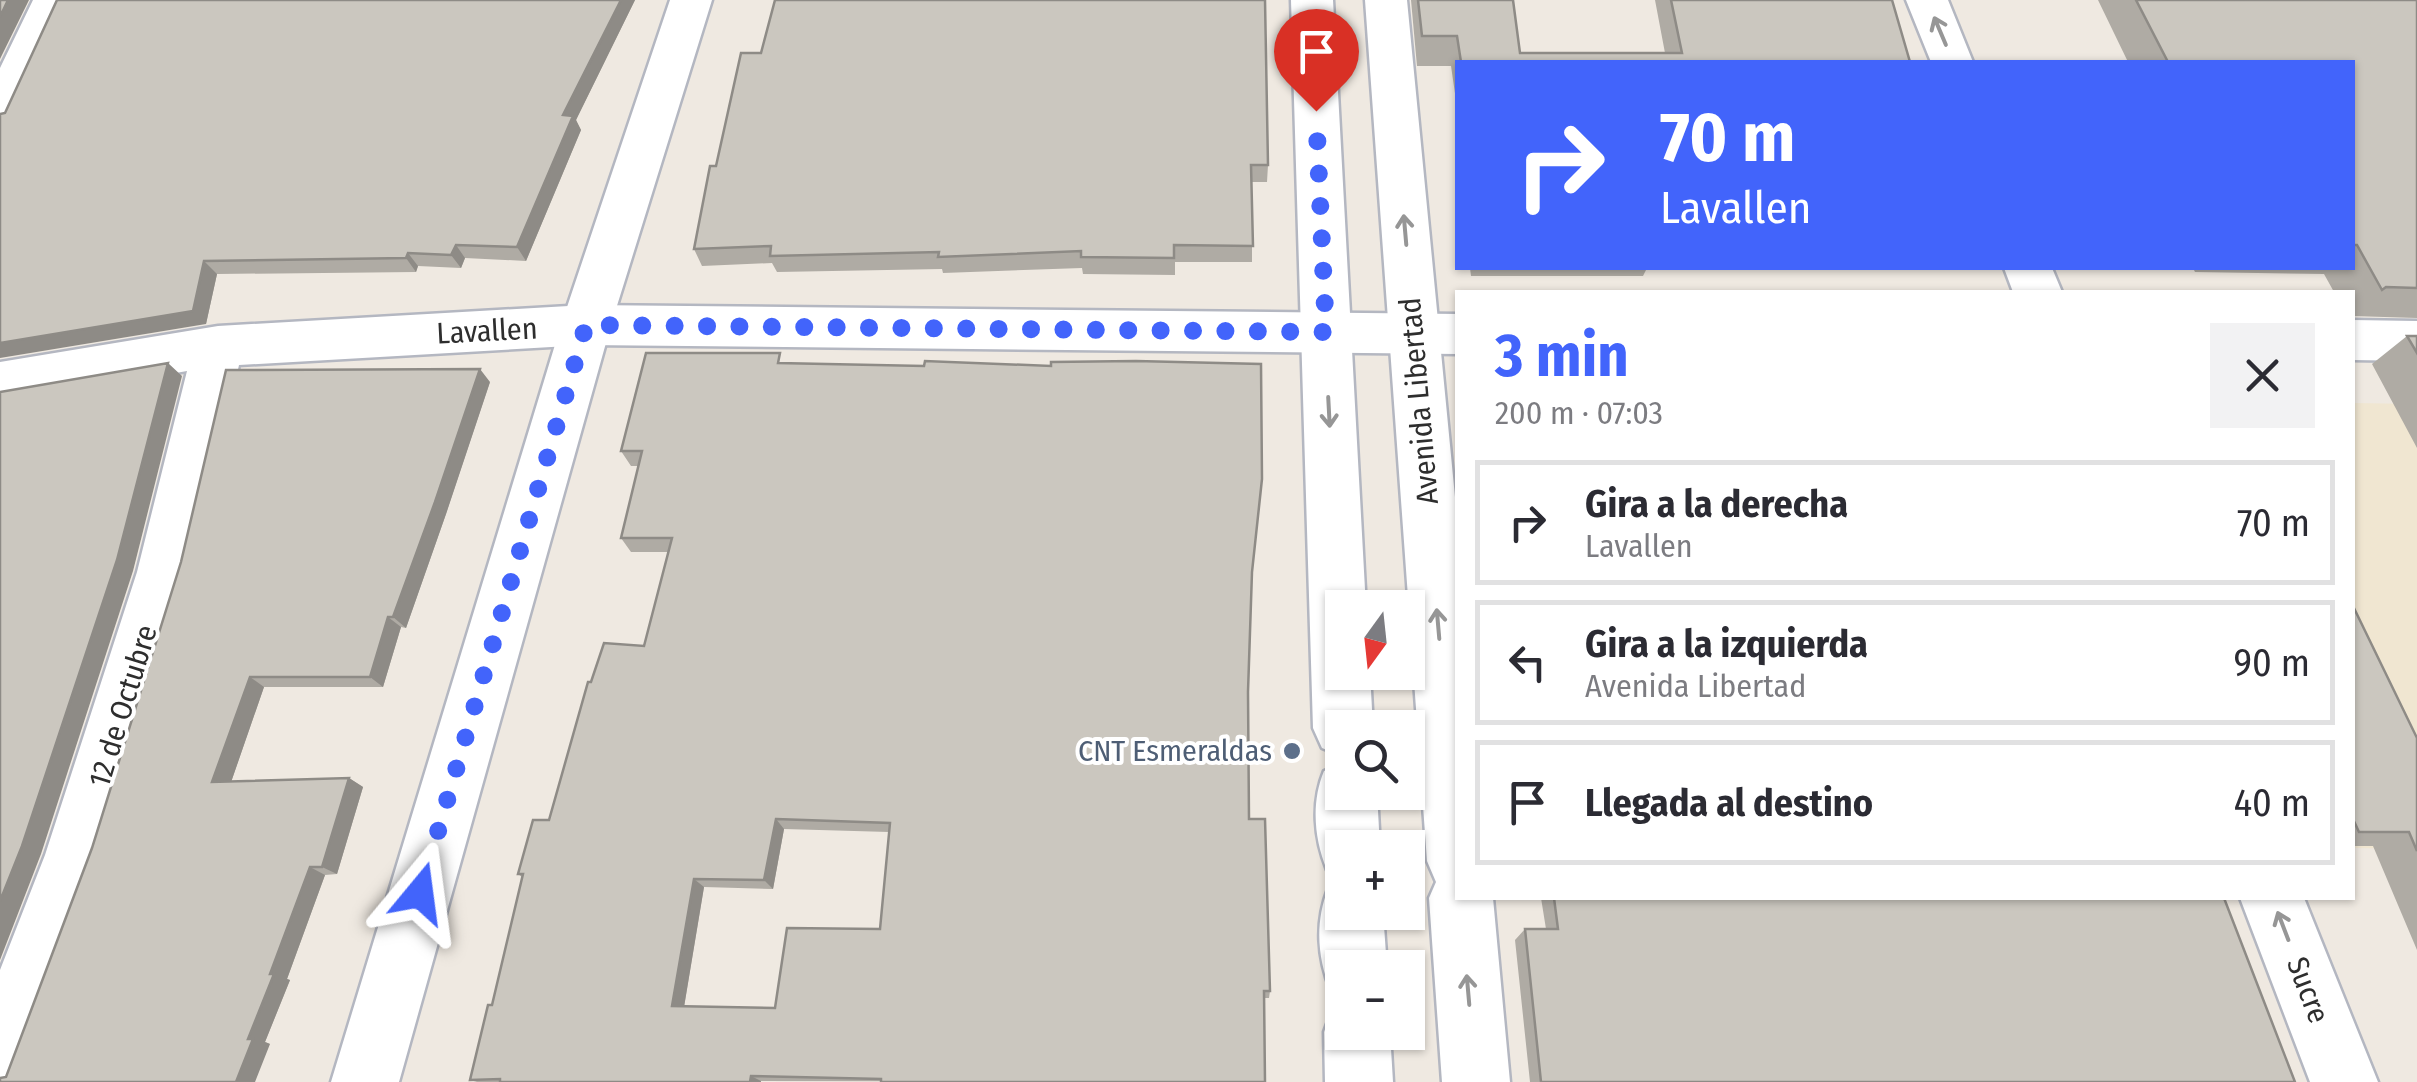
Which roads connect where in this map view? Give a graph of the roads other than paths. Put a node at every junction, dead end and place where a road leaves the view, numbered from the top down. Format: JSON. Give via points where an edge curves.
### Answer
{"nodes":[{"id":1,"x":54,"y":0,"type":"edge"},
{"id":2,"x":691,"y":0,"type":"edge"},
{"id":3,"x":1312,"y":0,"type":"edge"},
{"id":4,"x":1386,"y":0,"type":"edge"},
{"id":5,"x":1927,"y":0,"type":"edge"},
{"id":6,"x":1951,"y":60,"type":"edge"},
{"id":7,"x":0,"y":114,"type":"edge"},
{"id":8,"x":586,"y":325,"type":"junction"},
{"id":9,"x":1326,"y":332,"type":"junction"},
{"id":10,"x":1436,"y":334,"type":"edge"},
{"id":11,"x":2355,"y":340,"type":"edge"},
{"id":12,"x":2417,"y":341,"type":"edge"},
{"id":13,"x":218,"y":346,"type":"junction"},
{"id":14,"x":0,"y":383,"type":"edge"},
{"id":15,"x":1342,"y":710,"type":"edge"},
{"id":16,"x":1455,"y":789,"type":"edge"},
{"id":17,"x":1460,"y":900,"type":"edge"},
{"id":18,"x":2273,"y":900,"type":"edge"},
{"id":19,"x":1358,"y":1050,"type":"edge"},
{"id":20,"x":0,"y":1056,"type":"edge"},
{"id":21,"x":365,"y":1082,"type":"edge"},
{"id":22,"x":1359,"y":1082,"type":"edge"},
{"id":23,"x":1476,"y":1082,"type":"edge"},
{"id":24,"x":2344,"y":1082,"type":"edge"}],
"edges":[{"from":1,"to":7,"type":"street"},
{"from":2,"to":8,"type":"street"},
{"from":3,"to":9,"type":"street"},
{"from":10,"to":4,"type":"street","name":"Avenida Libertad","one_way":true},
{"from":6,"to":5,"type":"street","one_way":true},
{"from":8,"to":9,"type":"street","name":"Lavallen"},
{"from":8,"to":13,"type":"street","name":"Lavallen"},
{"from":8,"to":21,"type":"street"},
{"from":9,"to":10,"type":"street","name":"Lavallen"},
{"from":9,"to":15,"type":"street","one_way":true},
{"from":16,"to":10,"type":"street","name":"Avenida Libertad","one_way":true},
{"from":11,"to":12,"type":"street"},
{"from":13,"to":14,"type":"street","name":"Lavallen"},
{"from":13,"to":20,"type":"street","name":"12 de Octubre","via":[[165,572],[76,855]]},
{"from":23,"to":17,"type":"street","one_way":true},
{"from":24,"to":18,"type":"street","name":"Sucre","one_way":true},
{"from":19,"to":22,"type":"street"}]}
